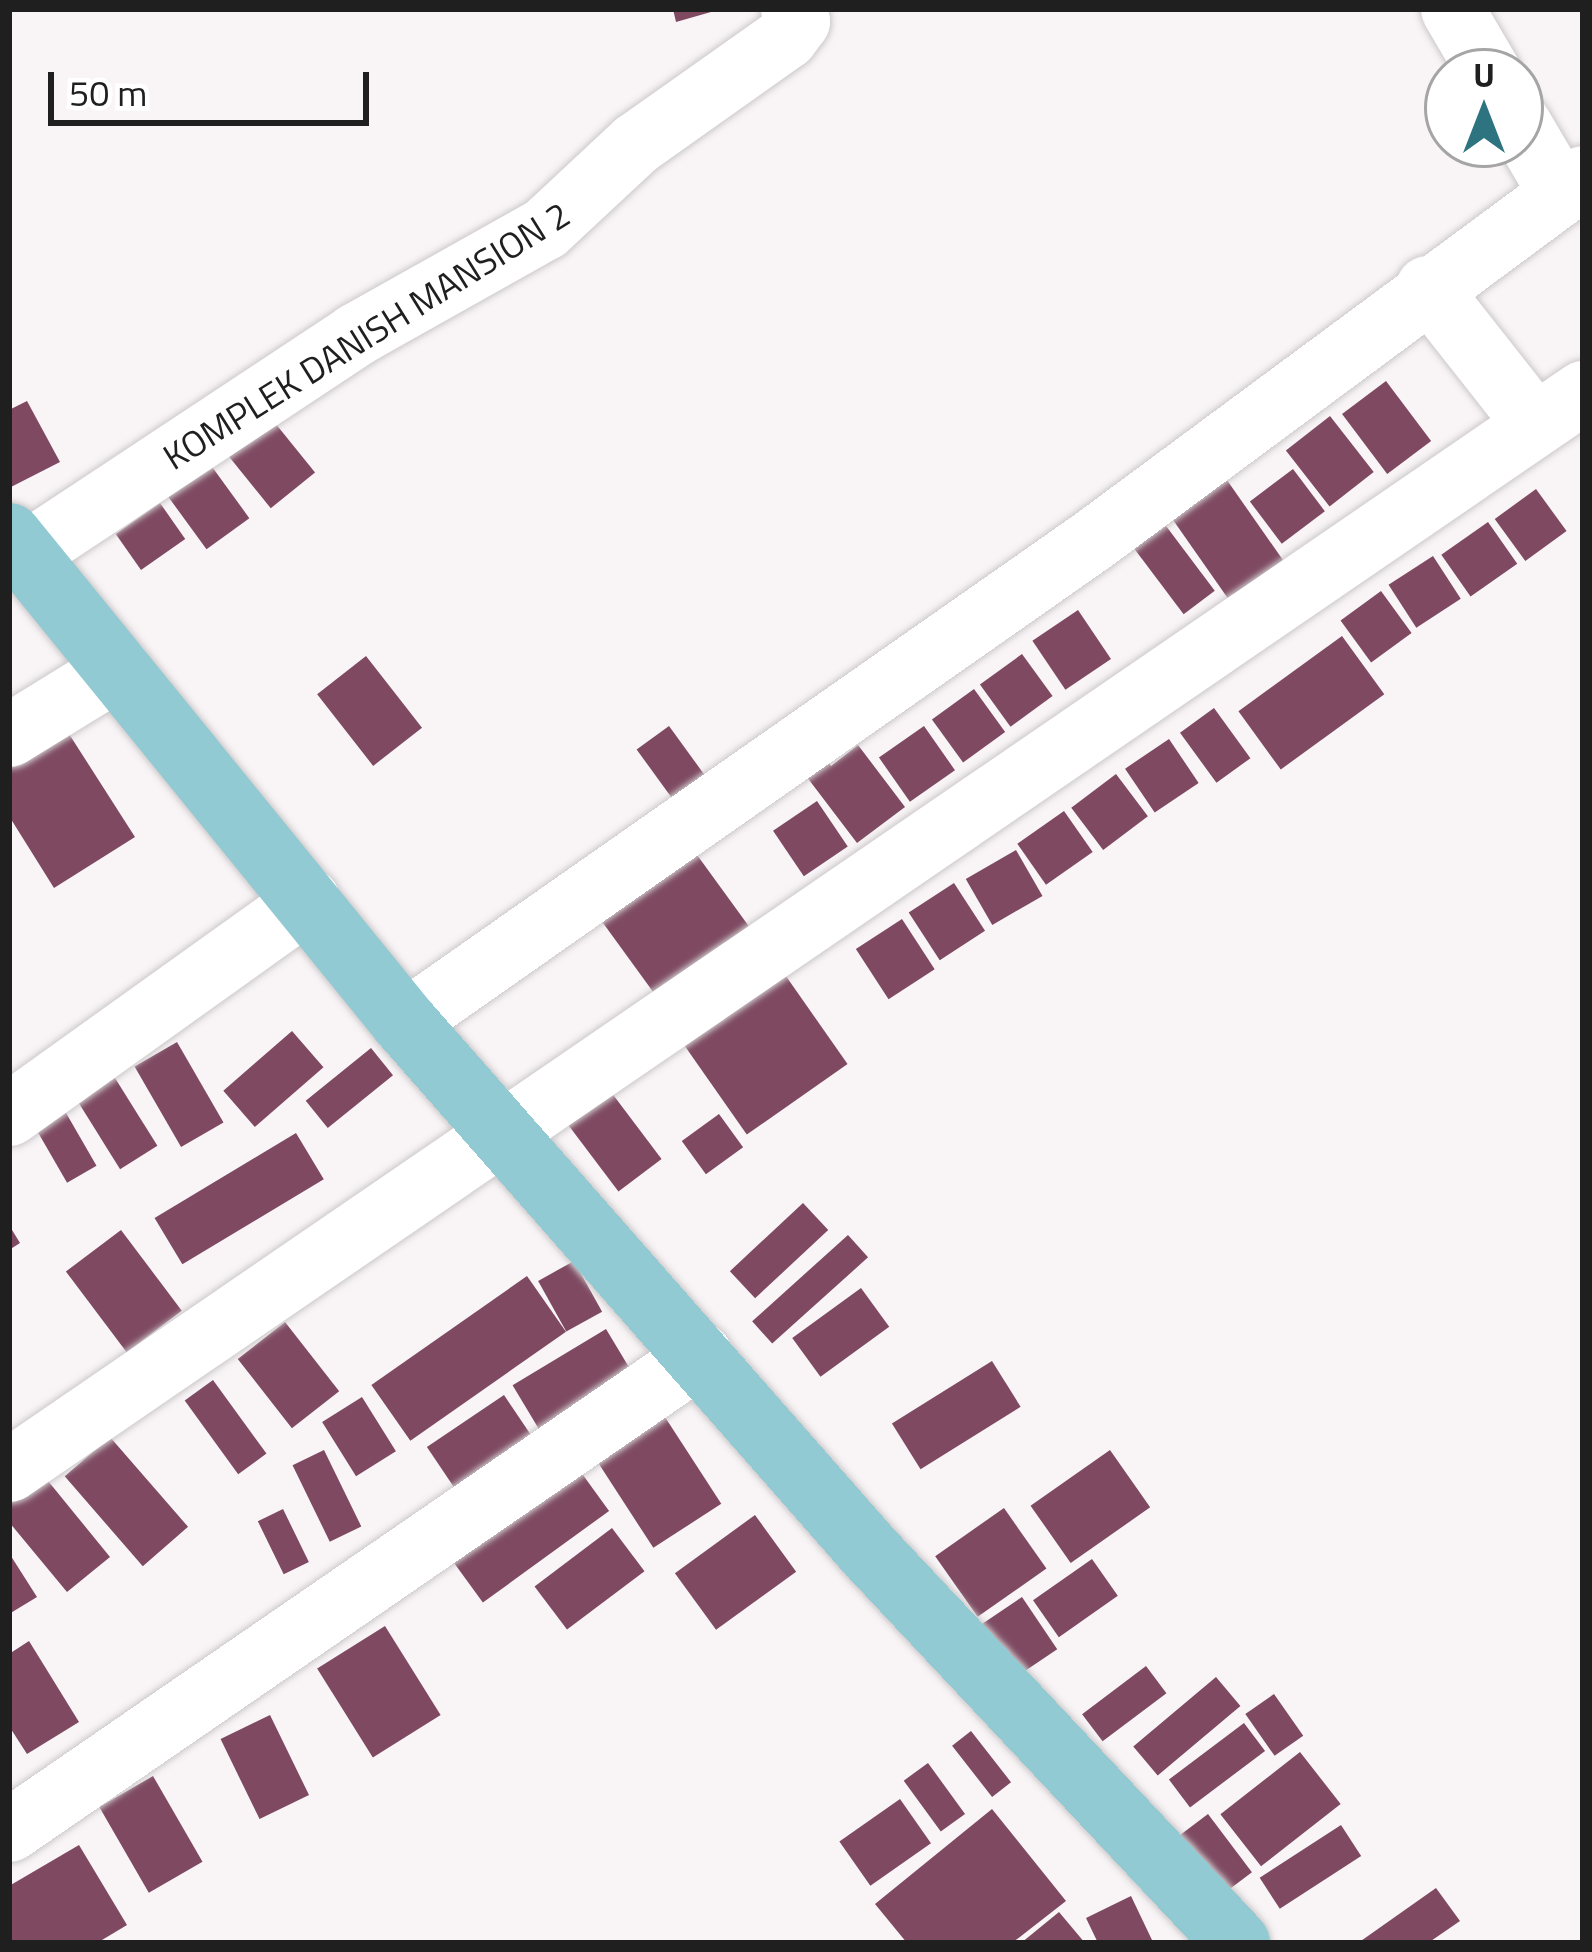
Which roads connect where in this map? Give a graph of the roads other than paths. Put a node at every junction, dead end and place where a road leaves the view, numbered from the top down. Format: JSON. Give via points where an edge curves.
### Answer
{"nodes":[{"id":1,"x":792,"y":9,"type":"edge"},
{"id":2,"x":1452,"y":9,"type":"edge"},
{"id":3,"x":1475,"y":48,"type":"edge"},
{"id":4,"x":1544,"y":153,"type":"edge"},
{"id":5,"x":1571,"y":185,"type":"edge"},
{"id":6,"x":1427,"y":287,"type":"junction"},
{"id":7,"x":1559,"y":408,"type":"edge"},
{"id":8,"x":16,"y":545,"type":"edge"},
{"id":9,"x":118,"y":668,"type":"junction"},
{"id":10,"x":9,"y":735,"type":"edge"},
{"id":11,"x":308,"y":900,"type":"junction"},
{"id":12,"x":404,"y":1022,"type":"junction"},
{"id":13,"x":9,"y":1114,"type":"edge"},
{"id":14,"x":501,"y":1130,"type":"junction"},
{"id":15,"x":700,"y":1355,"type":"junction"},
{"id":16,"x":9,"y":1470,"type":"edge"},
{"id":17,"x":9,"y":1830,"type":"edge"},
{"id":18,"x":1237,"y":1943,"type":"edge"}],
"edges":[{"from":1,"to":8,"type":"street","name":"KOMPLEK DANISH MANSION 2","via":[[798,21],[786,38],[634,144],[545,228],[356,334]]},
{"from":2,"to":3,"type":"street"},
{"from":4,"to":5,"type":"street"},
{"from":5,"to":6,"type":"street"},
{"from":6,"to":7,"type":"street"},
{"from":6,"to":12,"type":"street","via":[[1091,541]]},
{"from":7,"to":14,"type":"street"},
{"from":8,"to":9,"type":"main road"},
{"from":9,"to":10,"type":"street"},
{"from":9,"to":11,"type":"main road"},
{"from":11,"to":12,"type":"main road"},
{"from":11,"to":13,"type":"street"},
{"from":12,"to":14,"type":"main road"},
{"from":14,"to":15,"type":"main road"},
{"from":14,"to":16,"type":"street"},
{"from":15,"to":17,"type":"street"},
{"from":15,"to":18,"type":"main road","via":[[868,1550]]}]}
